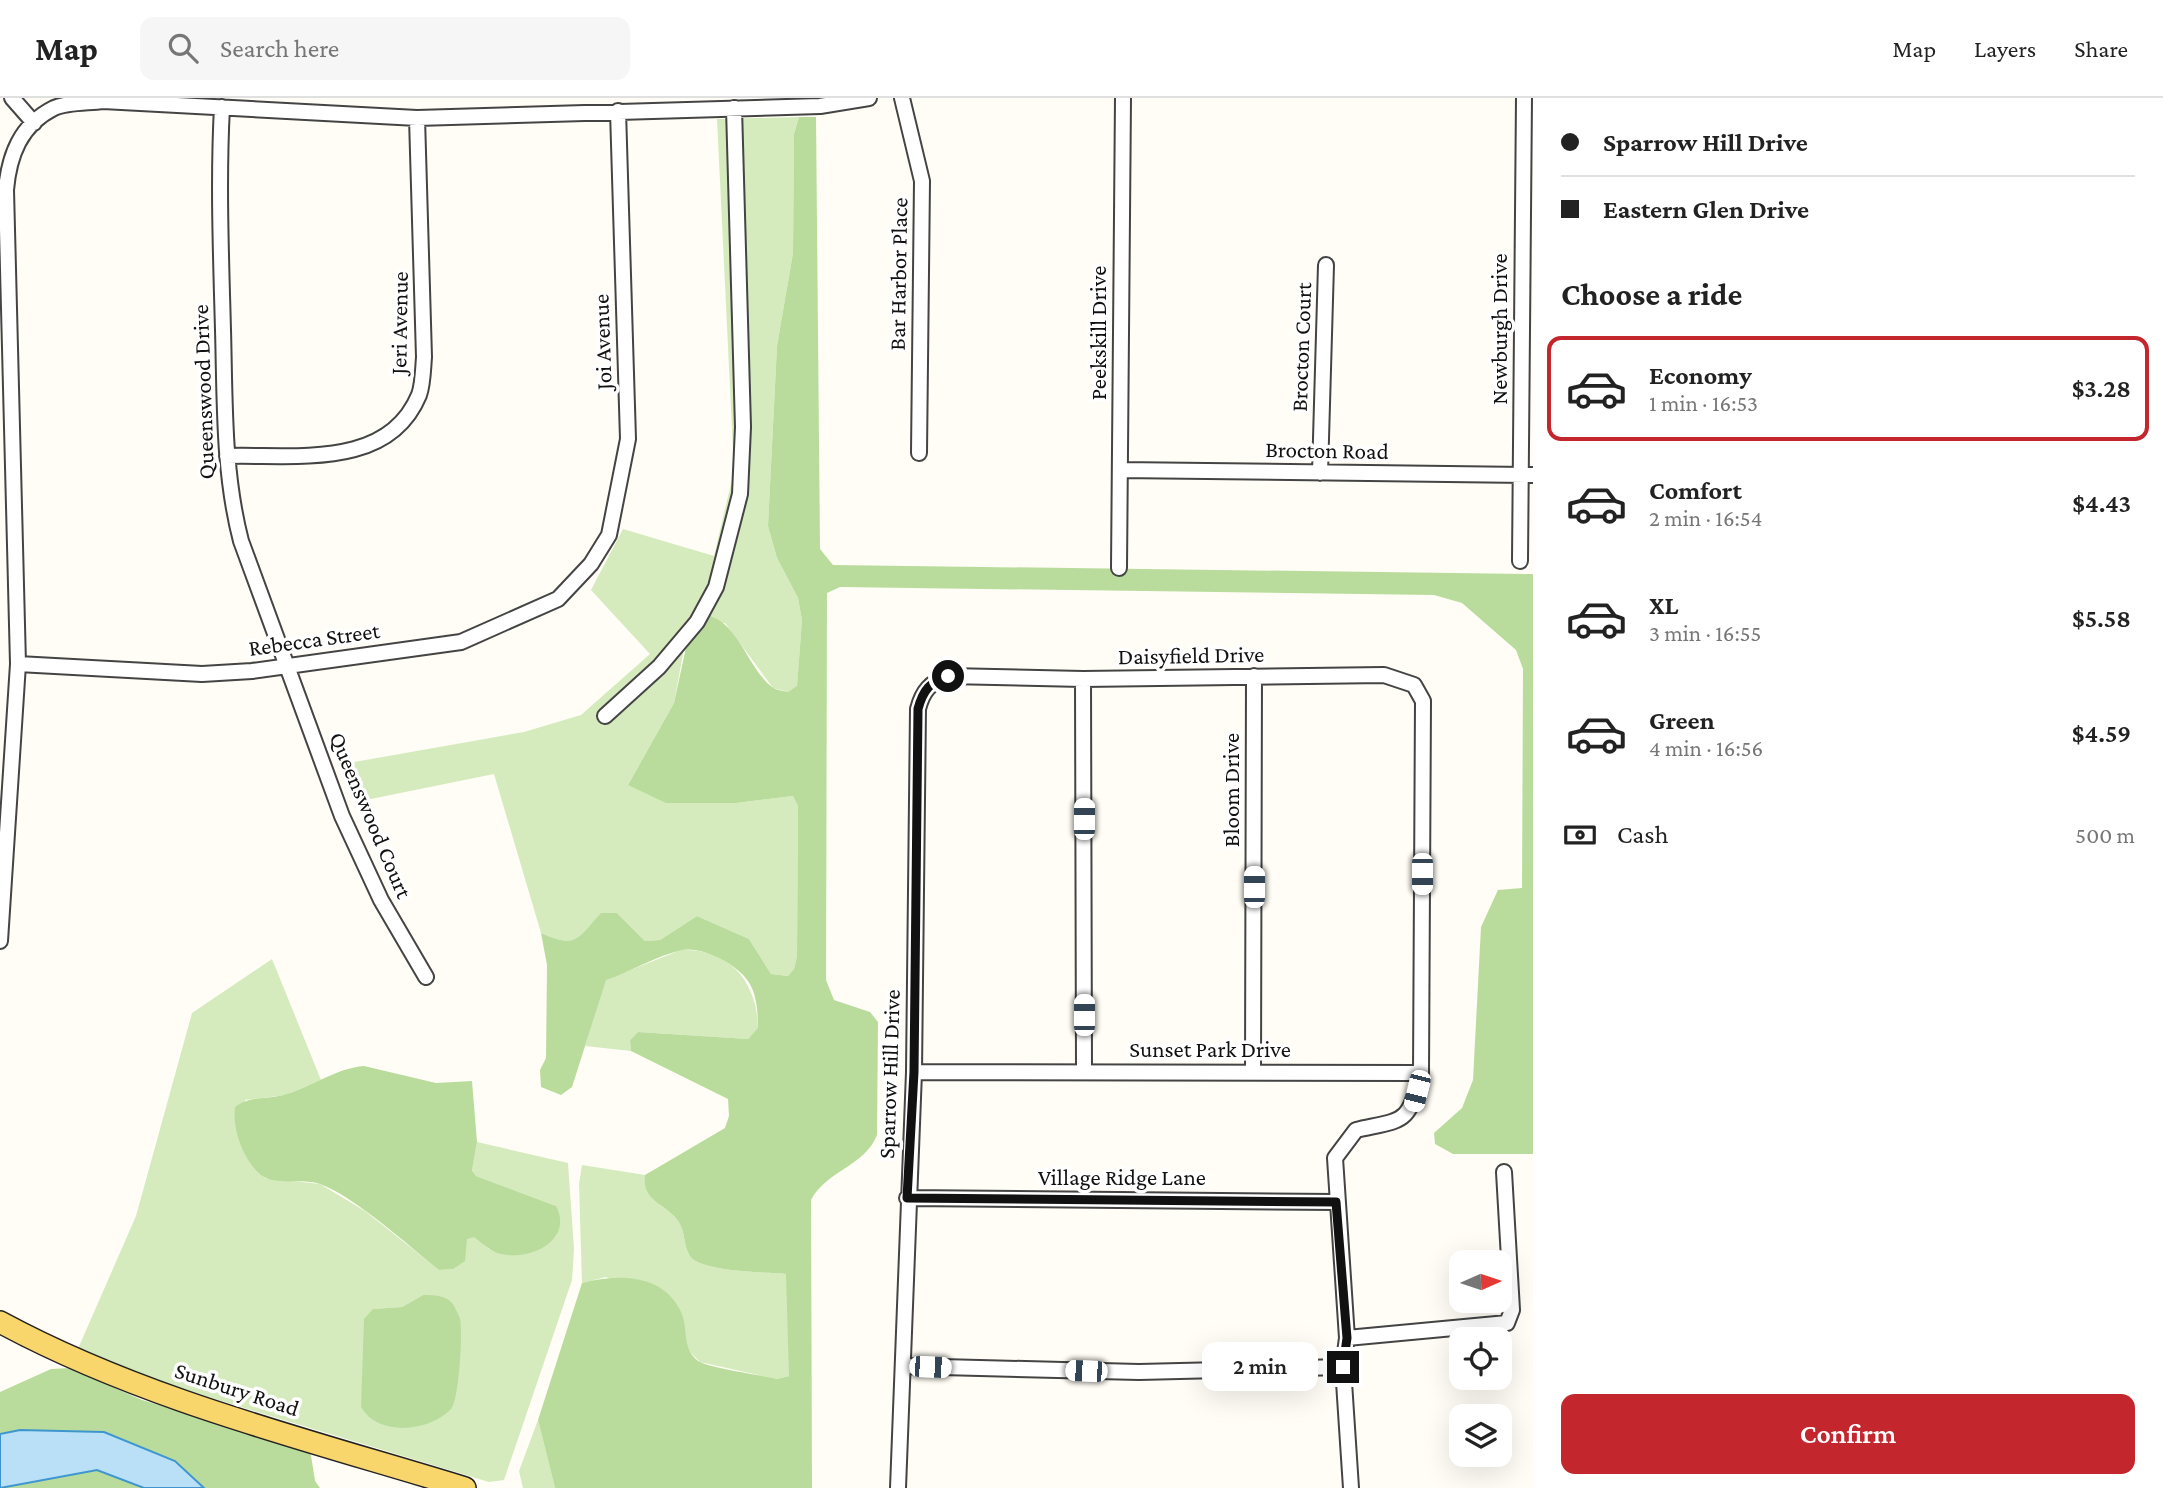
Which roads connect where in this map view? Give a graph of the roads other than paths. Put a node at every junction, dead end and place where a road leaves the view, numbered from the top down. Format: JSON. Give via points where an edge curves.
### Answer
{"nodes":[{"id":1,"x":12,"y":98,"type":"edge"},
{"id":2,"x":869,"y":98,"type":"edge"},
{"id":3,"x":902,"y":98,"type":"edge"},
{"id":4,"x":1123,"y":98,"type":"edge"},
{"id":5,"x":1524,"y":98,"type":"edge"},
{"id":6,"x":222,"y":107,"type":"junction"},
{"id":7,"x":734,"y":108,"type":"junction"},
{"id":8,"x":618,"y":110,"type":"junction"},
{"id":9,"x":417,"y":118,"type":"junction"},
{"id":10,"x":34,"y":123,"type":"junction"},
{"id":11,"x":3,"y":225,"type":"edge"},
{"id":12,"x":1326,"y":265,"type":"dead end"},
{"id":13,"x":919,"y":453,"type":"dead end"},
{"id":14,"x":227,"y":456,"type":"junction"},
{"id":15,"x":1120,"y":470,"type":"junction"},
{"id":16,"x":1320,"y":473,"type":"junction"},
{"id":17,"x":1527,"y":475,"type":"edge"},
{"id":18,"x":1520,"y":561,"type":"dead end"},
{"id":19,"x":591,"y":564,"type":"joint"},
{"id":20,"x":1119,"y":568,"type":"dead end"},
{"id":21,"x":18,"y":664,"type":"junction"},
{"id":22,"x":286,"y":666,"type":"junction"},
{"id":23,"x":948,"y":676,"type":"joint"},
{"id":24,"x":1254,"y":676,"type":"junction"},
{"id":25,"x":1083,"y":680,"type":"junction"},
{"id":26,"x":605,"y":716,"type":"dead end"},
{"id":27,"x":0,"y":941,"type":"edge"},
{"id":28,"x":426,"y":977,"type":"dead end"},
{"id":29,"x":1084,"y":1071,"type":"junction"},
{"id":30,"x":914,"y":1072,"type":"junction"},
{"id":31,"x":1253,"y":1072,"type":"junction"},
{"id":32,"x":1421,"y":1073,"type":"junction"},
{"id":33,"x":1504,"y":1172,"type":"dead end"},
{"id":34,"x":907,"y":1198,"type":"junction"},
{"id":35,"x":1336,"y":1202,"type":"junction"},
{"id":36,"x":0,"y":1322,"type":"edge"},
{"id":37,"x":1347,"y":1338,"type":"junction"},
{"id":38,"x":904,"y":1366,"type":"junction"},
{"id":39,"x":1343,"y":1367,"type":"junction"},
{"id":40,"x":465,"y":1488,"type":"edge"},
{"id":41,"x":898,"y":1488,"type":"edge"},
{"id":42,"x":1351,"y":1488,"type":"edge"}],
"edges":[{"from":1,"to":10,"type":"street"},
{"from":2,"to":7,"type":"street","via":[[820,106]]},
{"from":3,"to":13,"type":"street","name":"Bar Harbor Place","via":[[922,181]]},
{"from":4,"to":15,"type":"street","name":"Peekskill Drive"},
{"from":5,"to":17,"type":"street","name":"Newburgh Drive"},
{"from":6,"to":9,"type":"street"},
{"from":6,"to":10,"type":"street","via":[[103,102],[55,108]]},
{"from":6,"to":14,"type":"street","name":"Queenswood Drive","via":[[219,164]]},
{"from":7,"to":8,"type":"street"},
{"from":7,"to":26,"type":"street","via":[[743,427],[740,494],[716,587],[697,622],[659,667]]},
{"from":8,"to":9,"type":"street"},
{"from":8,"to":19,"type":"street","name":"Joi Avenue","via":[[628,439],[609,535]]},
{"from":9,"to":14,"type":"street","name":"Jeri Avenue","via":[[424,357],[420,393],[403,424],[376,444],[342,453]]},
{"from":10,"to":11,"type":"street","via":[[9,159]]},
{"from":11,"to":21,"type":"street"},
{"from":12,"to":16,"type":"street","name":"Brocton Court"},
{"from":14,"to":22,"type":"street","name":"Queenswood Drive","via":[[241,541]]},
{"from":15,"to":16,"type":"street","name":"Brocton Road"},
{"from":15,"to":20,"type":"street","name":"Peekskill Drive"},
{"from":16,"to":17,"type":"street","name":"Brocton Road"},
{"from":17,"to":18,"type":"street","name":"Newburgh Drive"},
{"from":19,"to":22,"type":"street","name":"Rebecca Street","via":[[558,598],[461,642]]},
{"from":21,"to":22,"type":"street","name":"Rebecca Street","via":[[202,674]]},
{"from":21,"to":27,"type":"street"},
{"from":22,"to":28,"type":"street","name":"Queenswood Court","via":[[342,816],[381,900]]},
{"from":23,"to":25,"type":"street","name":"Daisyfield Drive"},
{"from":23,"to":30,"type":"street","name":"Sparrow Hill Drive","via":[[933,681],[922,693],[918,709]]},
{"from":24,"to":25,"type":"street","name":"Daisyfield Drive"},
{"from":24,"to":31,"type":"street","name":"Bloom Drive"},
{"from":24,"to":32,"type":"street","name":"Daisyfield Drive","via":[[1384,675],[1414,685],[1423,701]]},
{"from":25,"to":29,"type":"street"},
{"from":29,"to":30,"type":"street","name":"Sunset Park Drive"},
{"from":29,"to":31,"type":"street","name":"Sunset Park Drive"},
{"from":30,"to":34,"type":"street","name":"Sparrow Hill Drive"},
{"from":31,"to":32,"type":"street","name":"Sunset Park Drive"},
{"from":32,"to":35,"type":"street","via":[[1412,1108],[1401,1120],[1356,1130],[1335,1158]]},
{"from":33,"to":37,"type":"street","via":[[1512,1310],[1507,1323]]},
{"from":34,"to":35,"type":"street","name":"Village Ridge Lane"},
{"from":34,"to":38,"type":"street","name":"Sparrow Hill Drive"},
{"from":35,"to":37,"type":"street"},
{"from":36,"to":40,"type":"main road","name":"Sunbury Road","via":[[108,1373]]},
{"from":37,"to":39,"type":"street"},
{"from":38,"to":39,"type":"street","via":[[1139,1372]]},
{"from":38,"to":41,"type":"street","name":"Sparrow Hill Drive"},
{"from":39,"to":42,"type":"street"}]}
